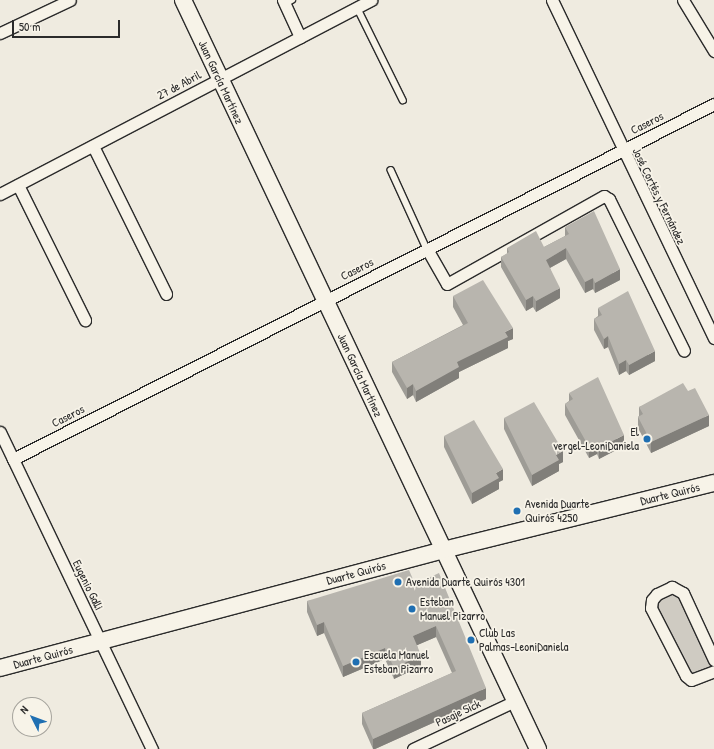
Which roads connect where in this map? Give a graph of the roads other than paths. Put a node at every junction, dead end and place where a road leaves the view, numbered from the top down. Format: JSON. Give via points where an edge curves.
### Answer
{"nodes":[{"id":1,"x":70,"y":0,"type":"edge"},
{"id":2,"x":183,"y":0,"type":"edge"},
{"id":3,"x":371,"y":0,"type":"edge"},
{"id":4,"x":552,"y":0,"type":"edge"},
{"id":5,"x":683,"y":0,"type":"edge"},
{"id":6,"x":287,"y":1,"type":"edge"},
{"id":7,"x":357,"y":7,"type":"junction"},
{"id":8,"x":0,"y":32,"type":"edge"},
{"id":9,"x":300,"y":37,"type":"junction"},
{"id":10,"x":714,"y":51,"type":"edge"},
{"id":11,"x":219,"y":79,"type":"junction"},
{"id":12,"x":403,"y":100,"type":"dead end"},
{"id":13,"x":714,"y":104,"type":"edge"},
{"id":14,"x":93,"y":146,"type":"junction"},
{"id":15,"x":622,"y":150,"type":"junction"},
{"id":16,"x":391,"y":170,"type":"dead end"},
{"id":17,"x":18,"y":185,"type":"junction"},
{"id":18,"x":0,"y":194,"type":"edge"},
{"id":19,"x":427,"y":248,"type":"junction"},
{"id":20,"x":166,"y":294,"type":"dead end"},
{"id":21,"x":325,"y":300,"type":"junction"},
{"id":22,"x":85,"y":320,"type":"dead end"},
{"id":23,"x":714,"y":338,"type":"edge"},
{"id":24,"x":684,"y":351,"type":"dead end"},
{"id":25,"x":0,"y":432,"type":"edge"},
{"id":26,"x":13,"y":459,"type":"junction"},
{"id":27,"x":714,"y":483,"type":"edge"},
{"id":28,"x":443,"y":550,"type":"junction"},
{"id":29,"x":101,"y":642,"type":"junction"},
{"id":30,"x":714,"y":660,"type":"edge"},
{"id":31,"x":0,"y":668,"type":"edge"},
{"id":32,"x":714,"y":671,"type":"edge"},
{"id":33,"x":515,"y":701,"type":"junction"},
{"id":34,"x":152,"y":749,"type":"edge"},
{"id":35,"x":413,"y":749,"type":"edge"},
{"id":36,"x":538,"y":749,"type":"edge"}],
"edges":[{"from":1,"to":8,"type":"street"},
{"from":2,"to":11,"type":"main road","name":"Juan García Martínez"},
{"from":3,"to":7,"type":"street","name":"27 de Abril"},
{"from":4,"to":15,"type":"street","name":"José Cortés y Fernández"},
{"from":5,"to":10,"type":"street"},
{"from":6,"to":9,"type":"street"},
{"from":7,"to":9,"type":"street","name":"27 de Abril"},
{"from":7,"to":12,"type":"lane"},
{"from":9,"to":11,"type":"street","name":"27 de Abril"},
{"from":11,"to":14,"type":"street","name":"27 de Abril"},
{"from":11,"to":21,"type":"main road","name":"Juan García Martínez"},
{"from":13,"to":15,"type":"street","name":"Caseros"},
{"from":14,"to":17,"type":"street","name":"27 de Abril"},
{"from":14,"to":20,"type":"street"},
{"from":15,"to":19,"type":"street","name":"Caseros"},
{"from":15,"to":23,"type":"street","name":"José Cortés y Fernández"},
{"from":16,"to":19,"type":"lane"},
{"from":17,"to":18,"type":"street","name":"27 de Abril"},
{"from":17,"to":22,"type":"street"},
{"from":19,"to":21,"type":"street","name":"Caseros"},
{"from":19,"to":24,"type":"street","via":[[447,284],[604,196],[609,199]]},
{"from":21,"to":26,"type":"street","name":"Caseros"},
{"from":21,"to":28,"type":"main road","name":"Juan García Martínez"},
{"from":25,"to":26,"type":"street","name":"Eugenio Galli"},
{"from":26,"to":29,"type":"street","name":"Eugenio Galli"},
{"from":27,"to":28,"type":"main road","name":"Duarte Quirós"},
{"from":28,"to":29,"type":"main road","name":"Duarte Quirós"},
{"from":28,"to":33,"type":"main road","name":"Juan García Martínez"},
{"from":29,"to":31,"type":"main road","name":"Duarte Quirós"},
{"from":29,"to":34,"type":"street","name":"Eugenio Galli"},
{"from":30,"to":32,"type":"street","via":[[683,593],[672,587],[657,594],[652,600],[652,608],[686,676],[691,680]]},
{"from":33,"to":35,"type":"street","name":"Pasaje Sick"},
{"from":33,"to":36,"type":"main road","name":"Juan García Martínez"}]}
